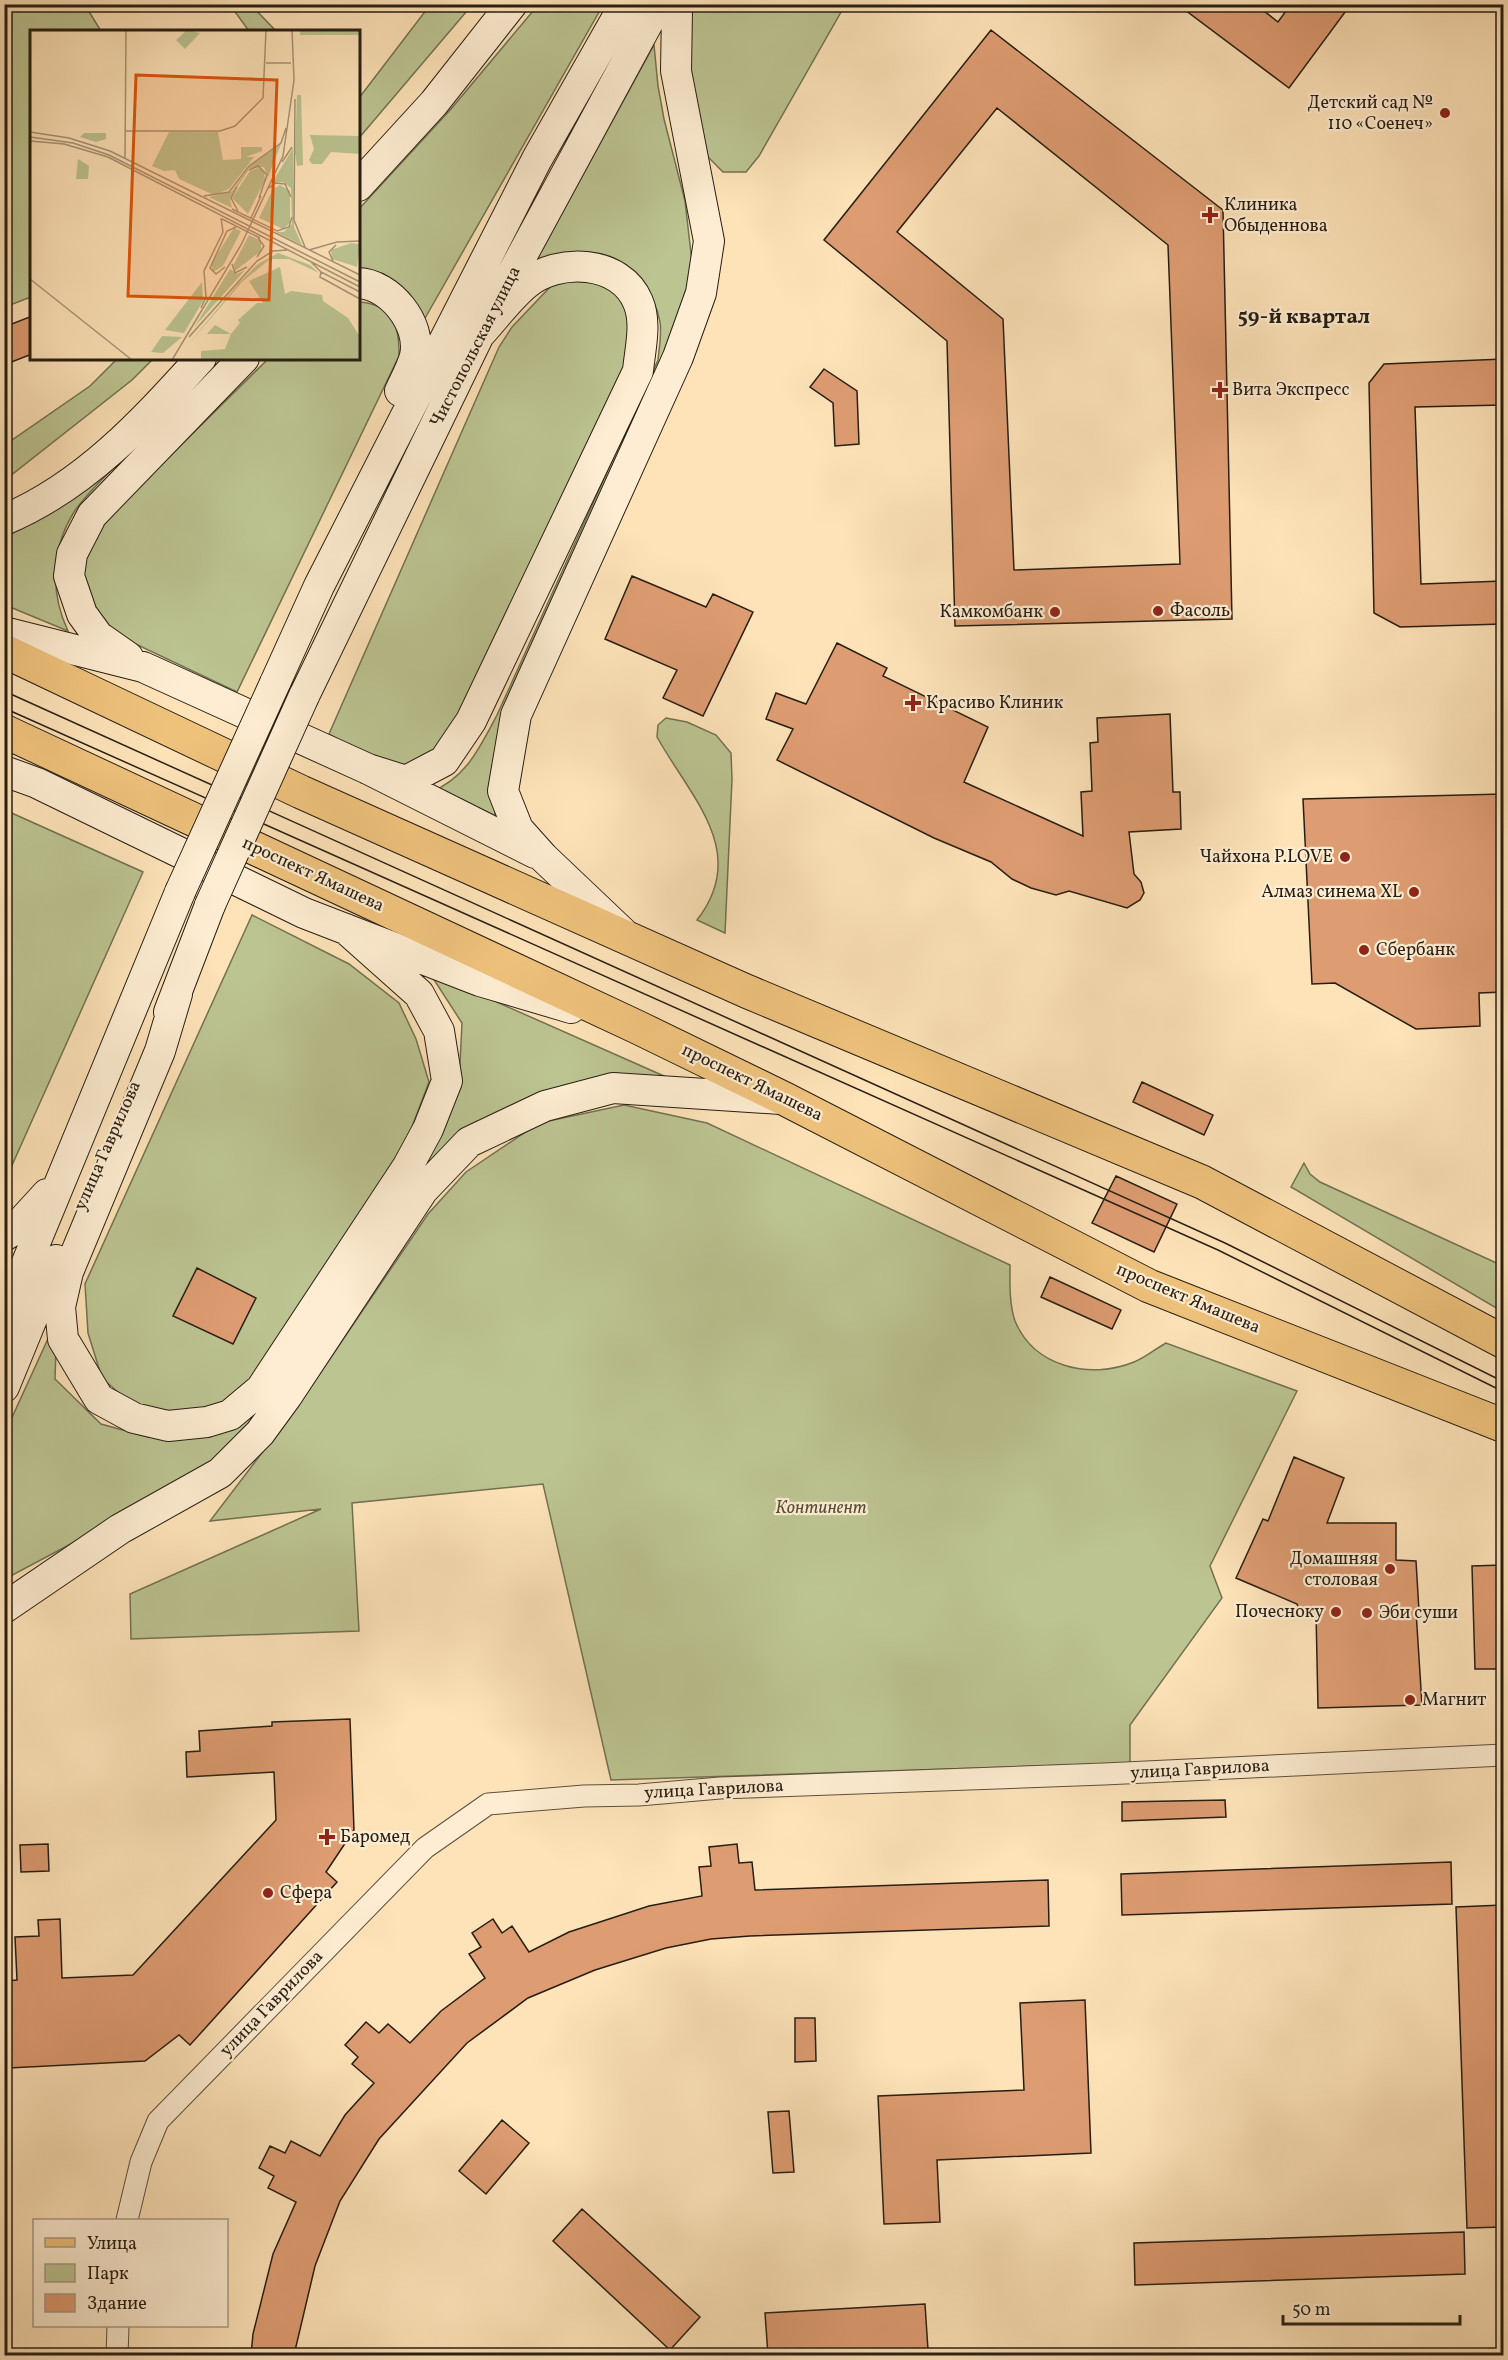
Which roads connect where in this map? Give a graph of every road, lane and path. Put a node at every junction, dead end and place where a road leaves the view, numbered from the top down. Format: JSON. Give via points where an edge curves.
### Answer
{"nodes":[{"id":1,"x":512,"y":4,"type":"edge"},
{"id":2,"x":625,"y":4,"type":"edge"},
{"id":3,"x":658,"y":4,"type":"edge"},
{"id":4,"x":679,"y":4,"type":"edge"},
{"id":5,"x":360,"y":184,"type":"edge"},
{"id":6,"x":360,"y":283,"type":"edge"},
{"id":7,"x":479,"y":335,"type":"junction"},
{"id":8,"x":199,"y":360,"type":"edge"},
{"id":9,"x":242,"y":360,"type":"edge"},
{"id":10,"x":4,"y":520,"type":"edge"},
{"id":11,"x":319,"y":586,"type":"junction"},
{"id":12,"x":4,"y":632,"type":"edge"},
{"id":13,"x":4,"y":651,"type":"edge"},
{"id":14,"x":142,"y":667,"type":"junction"},
{"id":15,"x":275,"y":683,"type":"joint"},
{"id":16,"x":4,"y":731,"type":"edge"},
{"id":17,"x":4,"y":762,"type":"edge"},
{"id":18,"x":368,"y":769,"type":"junction"},
{"id":19,"x":4,"y":771,"type":"edge"},
{"id":20,"x":37,"y":783,"type":"junction"},
{"id":21,"x":543,"y":857,"type":"junction"},
{"id":22,"x":210,"y":905,"type":"joint"},
{"id":23,"x":346,"y":929,"type":"junction"},
{"id":24,"x":627,"y":936,"type":"junction"},
{"id":25,"x":177,"y":994,"type":"junction"},
{"id":26,"x":637,"y":1027,"type":"junction"},
{"id":27,"x":785,"y":1099,"type":"junction"},
{"id":28,"x":61,"y":1179,"type":"junction"},
{"id":29,"x":4,"y":1236,"type":"edge"},
{"id":30,"x":4,"y":1318,"type":"edge"},
{"id":31,"x":1503,"y":1342,"type":"edge"},
{"id":32,"x":4,"y":1387,"type":"edge"},
{"id":33,"x":1503,"y":1426,"type":"edge"},
{"id":34,"x":4,"y":1608,"type":"edge"},
{"id":35,"x":1503,"y":1755,"type":"edge"},
{"id":36,"x":127,"y":2219,"type":"edge"},
{"id":37,"x":118,"y":2327,"type":"edge"},
{"id":38,"x":117,"y":2355,"type":"edge"}],
"edges":[{"from":1,"to":5,"type":"main road","via":[[434,103]]},
{"from":2,"to":11,"type":"main road","name":"Чистопольская улица","via":[[537,159]]},
{"from":3,"to":7,"type":"main road","name":"Чистопольская улица"},
{"from":4,"to":21,"type":"main road","via":[[676,70],[709,241],[701,293],[678,357],[516,715],[504,791],[519,829]]},
{"from":6,"to":11,"type":"main road","via":[[370,283],[403,308],[413,329],[415,355]]},
{"from":7,"to":18,"type":"main road","via":[[527,283],[555,269],[574,266],[599,270],[622,280],[638,302],[643,328],[638,371],[471,721],[444,761],[406,782]]},
{"from":7,"to":22,"type":"main road","name":"Чистопольская улица","bridge":true,"via":[[304,696]]},
{"from":8,"to":10,"type":"main road","via":[[144,420],[85,474],[36,506]]},
{"from":9,"to":14,"type":"main road","via":[[92,515],[72,554],[69,576],[82,614],[98,636]]},
{"from":11,"to":15,"type":"main road","name":"Чистопольская улица"},
{"from":12,"to":14,"type":"main road"},
{"from":13,"to":24,"type":"main road","via":[[301,792]]},
{"from":14,"to":18,"type":"main road"},
{"from":15,"to":28,"type":"main road","name":"улица Гаврилова","bridge":true,"via":[[180,892]]},
{"from":16,"to":26,"type":"main road","name":"проспект Ямашева"},
{"from":17,"to":20,"type":"main road"},
{"from":18,"to":21,"type":"main road"},
{"from":19,"to":20,"type":"main road"},
{"from":20,"to":23,"type":"main road","via":[[304,913]]},
{"from":21,"to":24,"type":"main road"},
{"from":22,"to":25,"type":"main road","name":"улица Гаврилова"},
{"from":23,"to":25,"type":"main road","via":[[419,994],[439,1031],[447,1081],[408,1166],[261,1389],[230,1414],[207,1422],[168,1426],[134,1418],[99,1400],[63,1339],[60,1307],[68,1272],[160,1051]]},
{"from":23,"to":26,"type":"main road","via":[[480,981]]},
{"from":24,"to":31,"type":"main road","via":[[820,1024],[1202,1182]]},
{"from":25,"to":32,"type":"main road","name":"улица Гаврилова","via":[[48,1278]]},
{"from":26,"to":27,"type":"main road","name":"проспект Ямашева"},
{"from":27,"to":33,"type":"main road","name":"проспект Ямашева","via":[[1149,1286]]},
{"from":27,"to":34,"type":"main road","via":[[613,1089],[545,1106],[469,1142],[423,1190],[260,1433],[220,1473],[120,1529]]},
{"from":28,"to":29,"type":"main road"},
{"from":28,"to":30,"type":"main road","name":"улица Гаврилова"},
{"from":35,"to":36,"type":"street","name":"улица Гаврилова","via":[[720,1788],[488,1804],[424,1848],[158,2121],[141,2162]]},
{"from":37,"to":38,"type":"street"}]}
